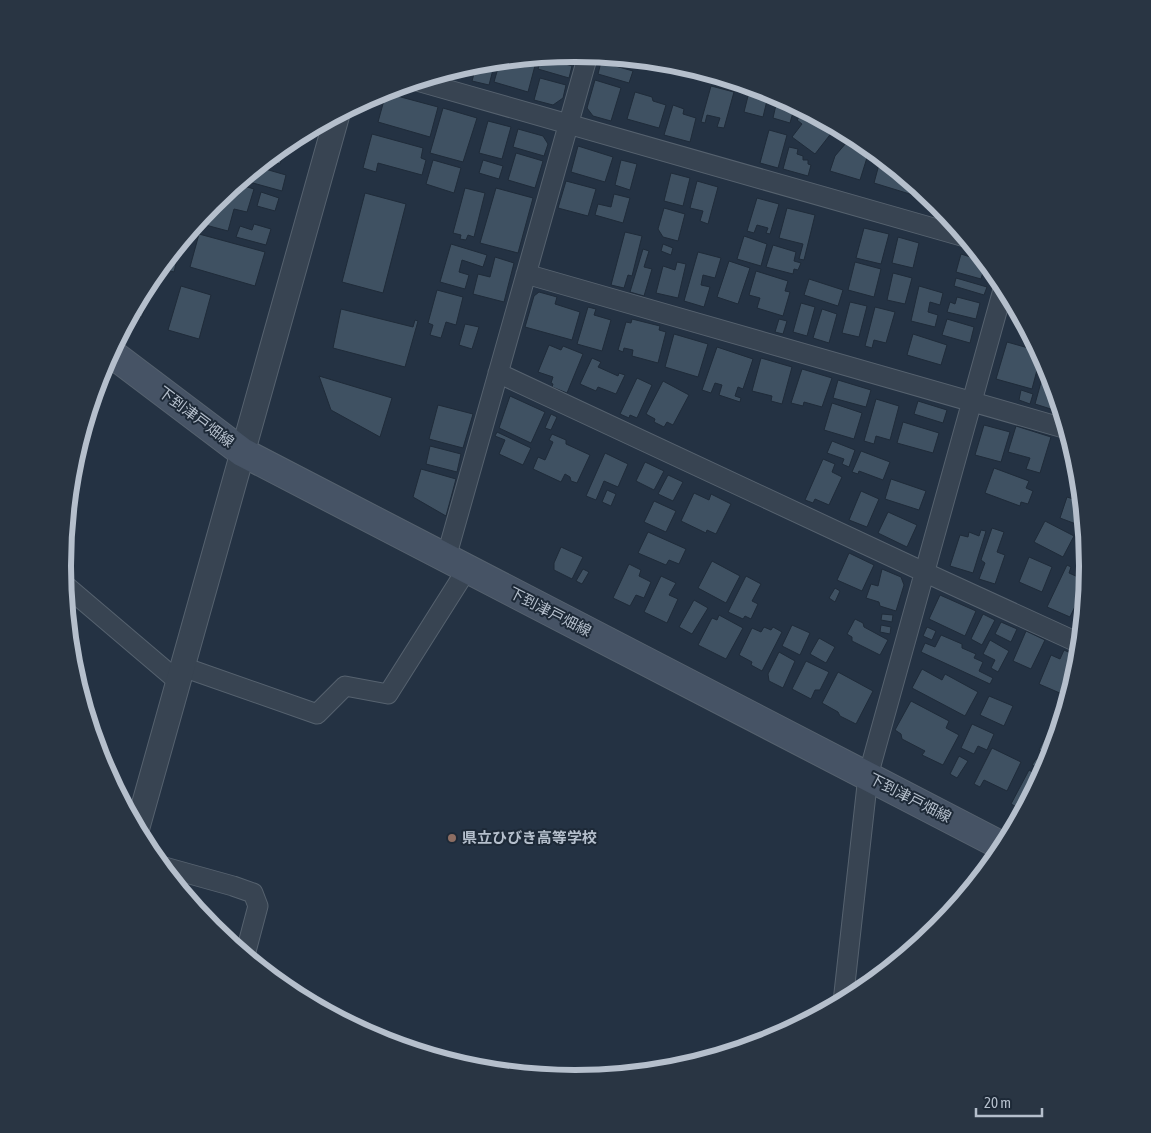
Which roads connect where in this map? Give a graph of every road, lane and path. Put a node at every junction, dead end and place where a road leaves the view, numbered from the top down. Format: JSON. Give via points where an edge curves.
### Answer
{"nodes":[{"id":1,"x":586,"y":63,"type":"edge"},
{"id":2,"x":429,"y":84,"type":"edge"},
{"id":3,"x":334,"y":124,"type":"edge"},
{"id":4,"x":568,"y":124,"type":"junction"},
{"id":5,"x":954,"y":234,"type":"edge"},
{"id":6,"x":526,"y":274,"type":"junction"},
{"id":7,"x":1001,"y":297,"type":"edge"},
{"id":8,"x":117,"y":358,"type":"edge"},
{"id":9,"x":498,"y":373,"type":"junction"},
{"id":10,"x":973,"y":403,"type":"junction"},
{"id":11,"x":1059,"y":427,"type":"edge"},
{"id":12,"x":242,"y":452,"type":"junction"},
{"id":13,"x":456,"y":564,"type":"junction"},
{"id":14,"x":924,"y":572,"type":"junction"},
{"id":15,"x":73,"y":591,"type":"edge"},
{"id":16,"x":1074,"y":641,"type":"edge"},
{"id":17,"x":180,"y":674,"type":"junction"},
{"id":18,"x":868,"y":776,"type":"junction"},
{"id":19,"x":141,"y":821,"type":"edge"},
{"id":20,"x":998,"y":843,"type":"edge"},
{"id":21,"x":173,"y":870,"type":"edge"},
{"id":22,"x":246,"y":948,"type":"edge"},
{"id":23,"x":845,"y":992,"type":"edge"}],
"edges":[{"from":1,"to":4,"type":"street"},
{"from":2,"to":4,"type":"street"},
{"from":3,"to":12,"type":"street"},
{"from":4,"to":5,"type":"street"},
{"from":4,"to":6,"type":"street"},
{"from":6,"to":9,"type":"street"},
{"from":6,"to":10,"type":"street"},
{"from":7,"to":10,"type":"street"},
{"from":8,"to":12,"type":"main road","name":"下到津戸畑線"},
{"from":9,"to":13,"type":"street"},
{"from":9,"to":14,"type":"street"},
{"from":10,"to":11,"type":"street"},
{"from":10,"to":14,"type":"street"},
{"from":12,"to":13,"type":"main road","name":"下到津戸畑線"},
{"from":12,"to":17,"type":"street"},
{"from":13,"to":17,"type":"street","via":[[388,694],[345,686],[317,714]]},
{"from":13,"to":18,"type":"main road","name":"下到津戸畑線"},
{"from":14,"to":16,"type":"street"},
{"from":14,"to":18,"type":"street"},
{"from":15,"to":17,"type":"street"},
{"from":17,"to":19,"type":"street"},
{"from":18,"to":20,"type":"main road","name":"下到津戸畑線"},
{"from":18,"to":23,"type":"street"},
{"from":21,"to":22,"type":"street","via":[[253,893],[258,906]]}]}
